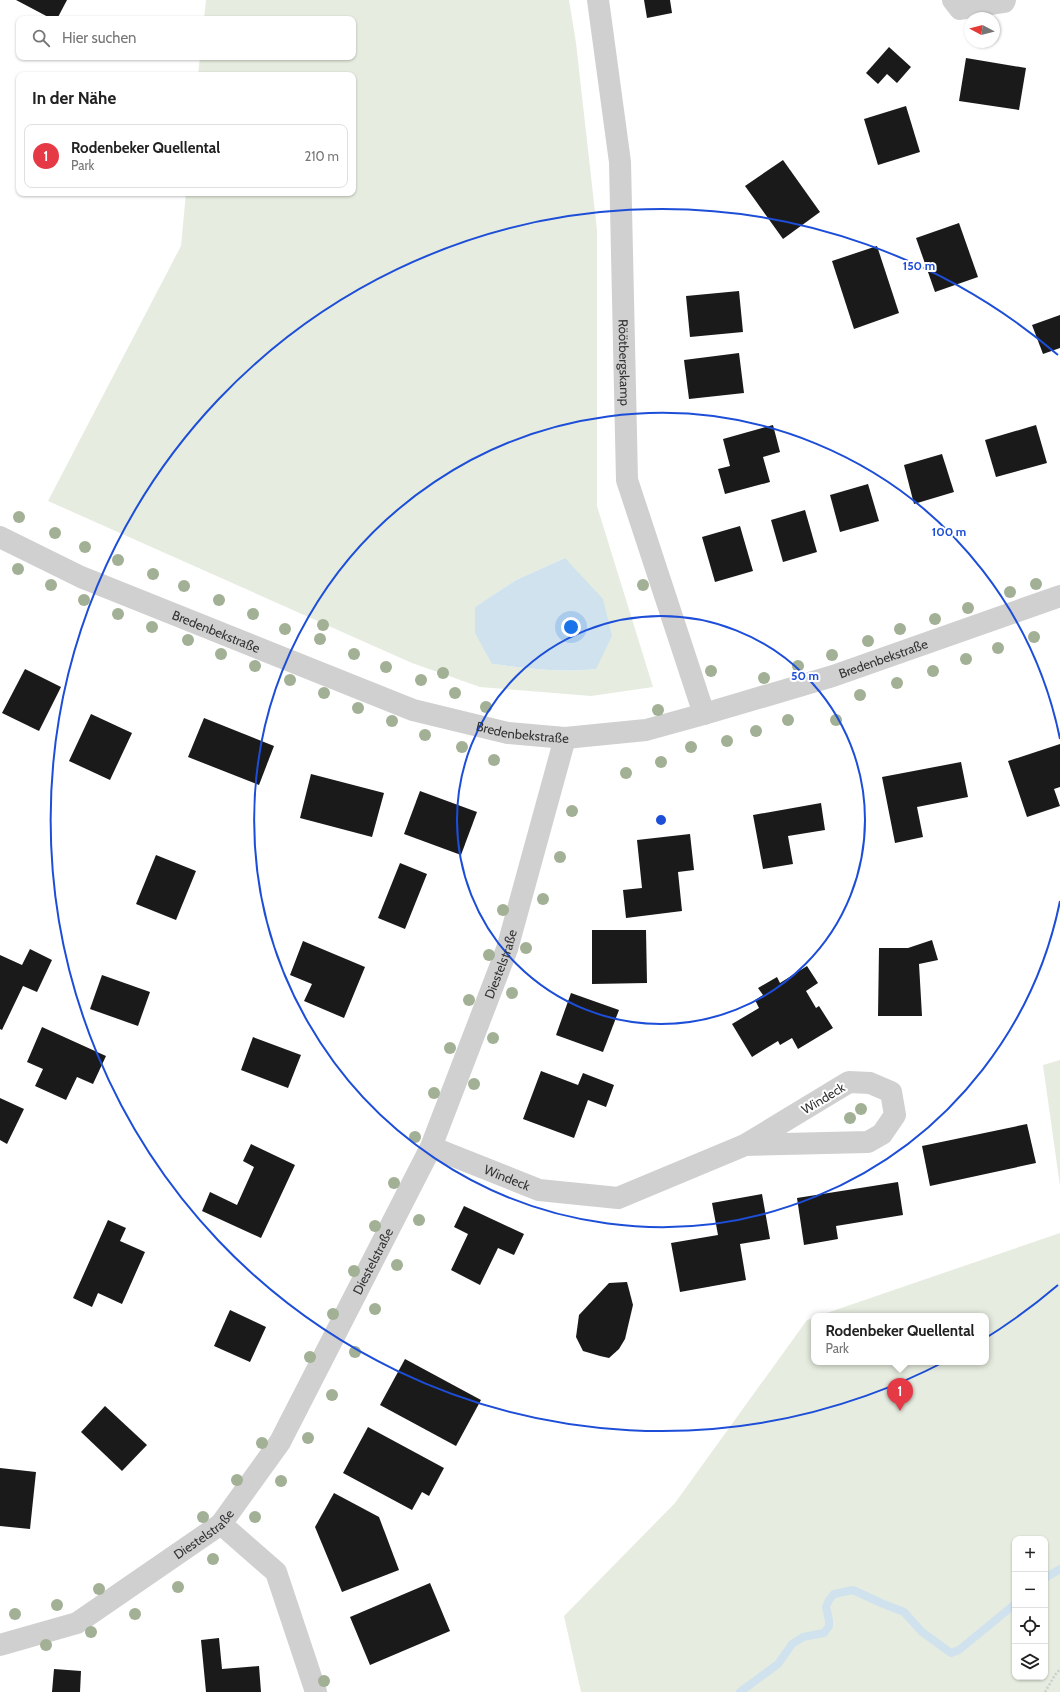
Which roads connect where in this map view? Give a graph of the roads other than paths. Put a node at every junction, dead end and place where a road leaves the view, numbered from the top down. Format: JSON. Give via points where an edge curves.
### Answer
{"nodes":[{"id":1,"x":598,"y":0,"type":"edge"},
{"id":2,"x":953,"y":0,"type":"edge"},
{"id":3,"x":1005,"y":0,"type":"edge"},
{"id":4,"x":0,"y":537,"type":"edge"},
{"id":5,"x":1060,"y":596,"type":"edge"},
{"id":6,"x":704,"y":714,"type":"junction"},
{"id":7,"x":565,"y":738,"type":"junction"},
{"id":8,"x":745,"y":1145,"type":"junction"},
{"id":9,"x":431,"y":1147,"type":"junction"},
{"id":10,"x":221,"y":1524,"type":"junction"},
{"id":11,"x":0,"y":1644,"type":"edge"},
{"id":12,"x":316,"y":1692,"type":"edge"}],
"edges":[{"from":1,"to":6,"type":"street","name":"Röötbergskamp","via":[[620,162],[627,480]]},
{"from":2,"to":3,"type":"street","via":[[960,9]]},
{"from":4,"to":7,"type":"street","name":"Bredenbekstraße","via":[[80,578],[413,710],[508,733]]},
{"from":5,"to":6,"type":"street","name":"Bredenbekstraße","via":[[833,676]]},
{"from":6,"to":7,"type":"street","name":"Bredenbekstraße","via":[[646,730]]},
{"from":7,"to":9,"type":"street","name":"Diestelstraße","via":[[507,949]]},
{"from":8,"to":8,"type":"street","name":"Windeck","via":[[868,1142],[882,1134],[895,1116],[891,1092],[870,1083],[849,1082]]},
{"from":8,"to":9,"type":"street","name":"Windeck","via":[[618,1198],[539,1190]]},
{"from":9,"to":10,"type":"street","name":"Diestelstraße","via":[[280,1442]]},
{"from":10,"to":11,"type":"street","name":"Diestelstraße","via":[[77,1623]]},
{"from":10,"to":12,"type":"street","via":[[276,1572]]}]}
